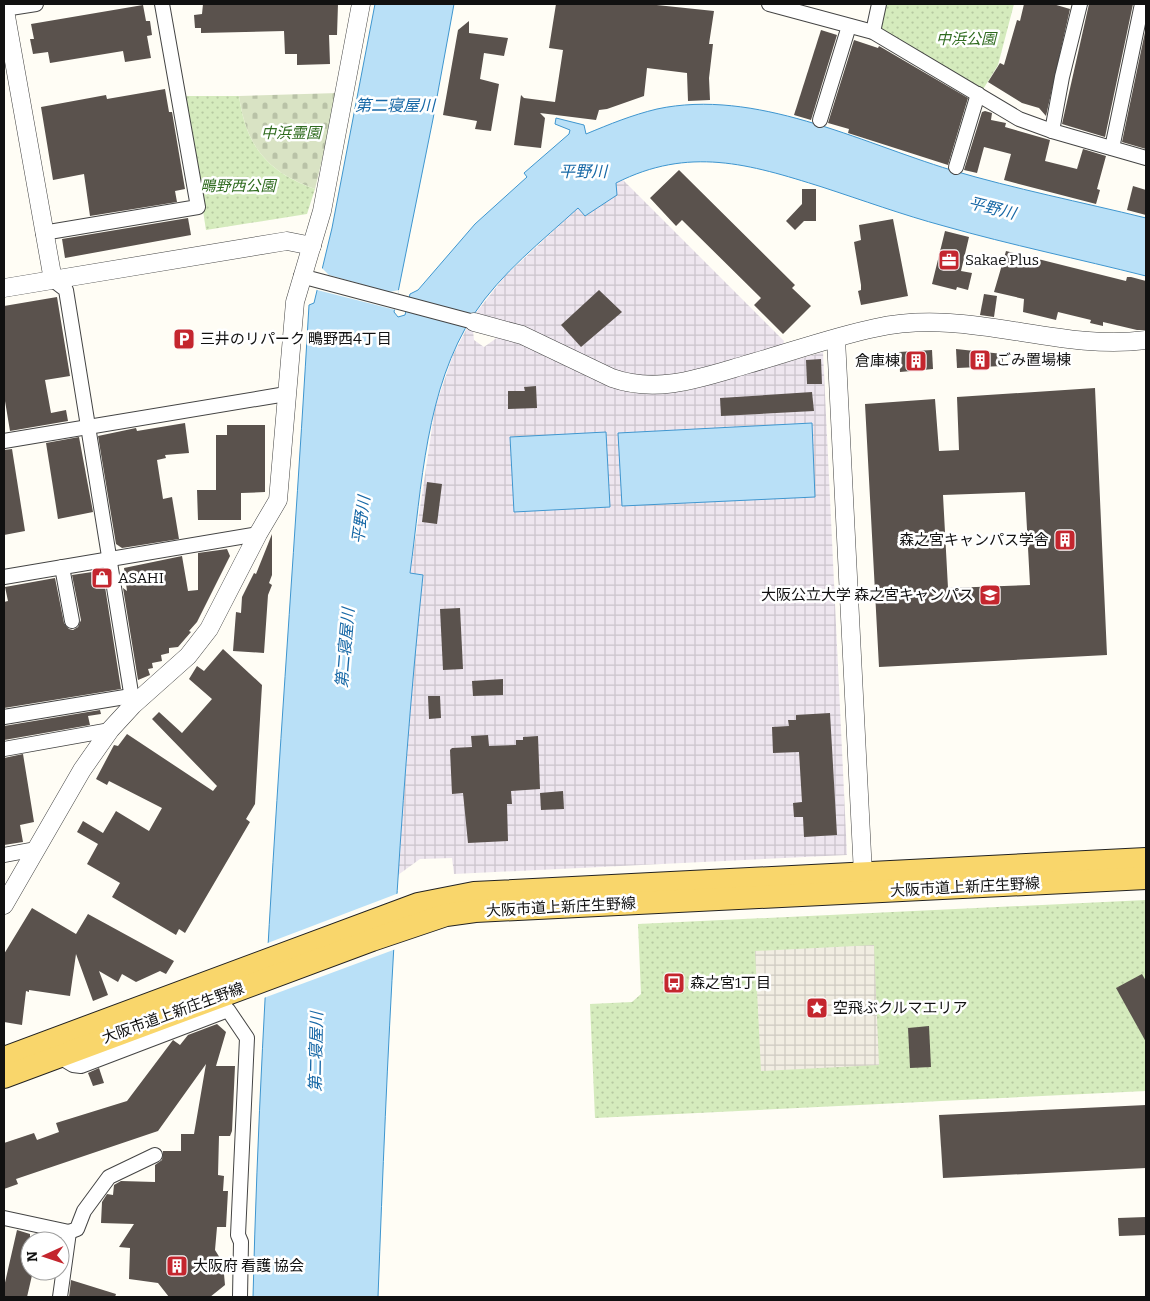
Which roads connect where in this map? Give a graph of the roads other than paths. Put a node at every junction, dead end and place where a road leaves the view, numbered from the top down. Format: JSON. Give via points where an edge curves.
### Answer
{"nodes":[{"id":1,"x":36,"y":4,"type":"edge"},
{"id":2,"x":162,"y":4,"type":"edge"},
{"id":3,"x":361,"y":4,"type":"edge"},
{"id":4,"x":879,"y":4,"type":"edge"},
{"id":5,"x":1080,"y":4,"type":"edge"},
{"id":6,"x":1142,"y":4,"type":"edge"},
{"id":7,"x":4,"y":5,"type":"edge"},
{"id":8,"x":777,"y":5,"type":"edge"},
{"id":9,"x":4,"y":9,"type":"edge"},
{"id":10,"x":849,"y":26,"type":"junction"},
{"id":11,"x":873,"y":32,"type":"junction"},
{"id":12,"x":978,"y":94,"type":"junction"},
{"id":13,"x":820,"y":120,"type":"dead end"},
{"id":14,"x":1052,"y":131,"type":"junction"},
{"id":15,"x":1112,"y":148,"type":"junction"},
{"id":16,"x":1146,"y":158,"type":"edge"},
{"id":17,"x":956,"y":168,"type":"dead end"},
{"id":18,"x":43,"y":233,"type":"junction"},
{"id":19,"x":312,"y":246,"type":"junction"},
{"id":20,"x":308,"y":277,"type":"junction"},
{"id":21,"x":52,"y":280,"type":"junction"},
{"id":22,"x":4,"y":288,"type":"edge"},
{"id":23,"x":474,"y":322,"type":"joint"},
{"id":24,"x":836,"y":339,"type":"junction"},
{"id":25,"x":1146,"y":340,"type":"edge"},
{"id":26,"x":286,"y":394,"type":"junction"},
{"id":27,"x":88,"y":428,"type":"junction"},
{"id":28,"x":4,"y":441,"type":"edge"},
{"id":29,"x":258,"y":534,"type":"junction"},
{"id":30,"x":110,"y":558,"type":"junction"},
{"id":31,"x":62,"y":567,"type":"junction"},
{"id":32,"x":4,"y":576,"type":"edge"},
{"id":33,"x":72,"y":621,"type":"dead end"},
{"id":34,"x":132,"y":700,"type":"junction"},
{"id":35,"x":4,"y":716,"type":"edge"},
{"id":36,"x":110,"y":730,"type":"junction"},
{"id":37,"x":4,"y":749,"type":"edge"},
{"id":38,"x":36,"y":849,"type":"junction"},
{"id":39,"x":4,"y":855,"type":"edge"},
{"id":40,"x":1146,"y":859,"type":"edge"},
{"id":41,"x":863,"y":874,"type":"junction"},
{"id":42,"x":1146,"y":878,"type":"edge"},
{"id":43,"x":650,"y":893,"type":"junction"},
{"id":44,"x":4,"y":905,"type":"edge"},
{"id":45,"x":79,"y":1039,"type":"junction"},
{"id":46,"x":58,"y":1056,"type":"junction"},
{"id":47,"x":4,"y":1058,"type":"edge"},
{"id":48,"x":4,"y":1077,"type":"edge"},
{"id":49,"x":155,"y":1155,"type":"dead end"},
{"id":50,"x":4,"y":1218,"type":"edge"},
{"id":51,"x":64,"y":1231,"type":"edge"},
{"id":52,"x":70,"y":1232,"type":"edge"},
{"id":53,"x":62,"y":1281,"type":"edge"},
{"id":54,"x":60,"y":1297,"type":"edge"},
{"id":55,"x":240,"y":1297,"type":"edge"}],
"edges":[{"from":1,"to":9,"type":"street"},
{"from":2,"to":18,"type":"street","via":[[198,207]]},
{"from":3,"to":19,"type":"street","via":[[322,211]]},
{"from":4,"to":11,"type":"street"},
{"from":5,"to":14,"type":"street"},
{"from":6,"to":15,"type":"street"},
{"from":7,"to":9,"type":"street"},
{"from":8,"to":10,"type":"street"},
{"from":9,"to":18,"type":"street"},
{"from":10,"to":11,"type":"street"},
{"from":10,"to":13,"type":"street"},
{"from":11,"to":12,"type":"street"},
{"from":12,"to":14,"type":"street","via":[[1020,119]]},
{"from":12,"to":17,"type":"street"},
{"from":14,"to":15,"type":"street"},
{"from":15,"to":16,"type":"street"},
{"from":18,"to":21,"type":"street"},
{"from":19,"to":20,"type":"street"},
{"from":19,"to":21,"type":"street","via":[[287,241]]},
{"from":20,"to":23,"type":"street"},
{"from":20,"to":26,"type":"street","via":[[293,314]]},
{"from":21,"to":22,"type":"street"},
{"from":21,"to":27,"type":"street","via":[[66,290]]},
{"from":23,"to":24,"type":"street","via":[[522,335],[612,378],[636,384],[689,381]]},
{"from":24,"to":25,"type":"street","via":[[874,328],[920,322],[976,324],[1117,343]]},
{"from":24,"to":41,"type":"street"},
{"from":26,"to":27,"type":"street"},
{"from":26,"to":29,"type":"street","via":[[278,500]]},
{"from":27,"to":28,"type":"street"},
{"from":27,"to":30,"type":"street"},
{"from":29,"to":30,"type":"street"},
{"from":29,"to":34,"type":"street","via":[[209,629],[188,656]]},
{"from":30,"to":31,"type":"street"},
{"from":30,"to":34,"type":"street"},
{"from":31,"to":32,"type":"street"},
{"from":31,"to":33,"type":"street"},
{"from":34,"to":35,"type":"street"},
{"from":34,"to":36,"type":"street"},
{"from":36,"to":37,"type":"street"},
{"from":36,"to":38,"type":"street","via":[[82,770]]},
{"from":38,"to":39,"type":"street"},
{"from":38,"to":44,"type":"street"},
{"from":40,"to":41,"type":"main road","name":"大阪市道上新庄生野線"},
{"from":41,"to":43,"type":"main road","name":"大阪市道上新庄生野線"},
{"from":42,"to":43,"type":"main road","name":"大阪市道上新庄生野線"},
{"from":43,"to":45,"type":"main road","name":"大阪市道上新庄生野線","via":[[474,902],[446,915]]},
{"from":45,"to":46,"type":"main road","name":"大阪市道上新庄生野線"},
{"from":45,"to":47,"type":"main road","name":"大阪市道上新庄生野線"},
{"from":46,"to":48,"type":"main road","name":"大阪市道上新庄生野線"},
{"from":46,"to":55,"type":"street","via":[[81,1066],[228,1010],[247,1038],[238,1235],[241,1242]]},
{"from":49,"to":52,"type":"street","via":[[109,1177],[84,1211],[77,1229]]},
{"from":50,"to":51,"type":"street"},
{"from":53,"to":54,"type":"street"}]}
